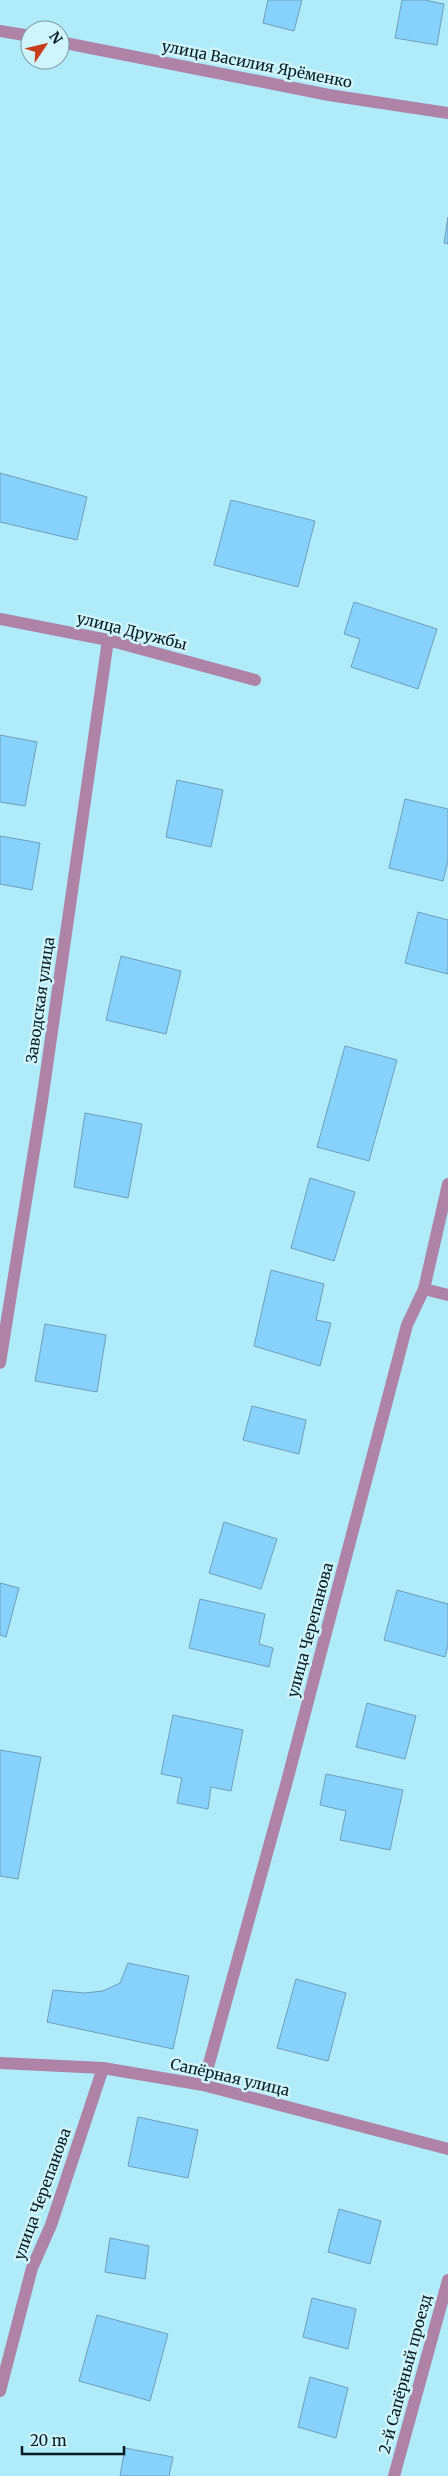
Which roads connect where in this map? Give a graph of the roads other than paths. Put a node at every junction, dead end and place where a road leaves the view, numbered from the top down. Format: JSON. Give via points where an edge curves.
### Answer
{"nodes":[{"id":1,"x":0,"y":31,"type":"edge"},
{"id":2,"x":20,"y":34,"type":"edge"},
{"id":3,"x":70,"y":44,"type":"edge"},
{"id":4,"x":448,"y":113,"type":"edge"},
{"id":5,"x":0,"y":619,"type":"edge"},
{"id":6,"x":108,"y":640,"type":"junction"},
{"id":7,"x":255,"y":680,"type":"dead end"},
{"id":8,"x":448,"y":1184,"type":"edge"},
{"id":9,"x":424,"y":1289,"type":"junction"},
{"id":10,"x":448,"y":1295,"type":"edge"},
{"id":11,"x":0,"y":1363,"type":"edge"},
{"id":12,"x":0,"y":2063,"type":"edge"},
{"id":13,"x":103,"y":2068,"type":"junction"},
{"id":14,"x":204,"y":2086,"type":"junction"},
{"id":15,"x":448,"y":2149,"type":"edge"},
{"id":16,"x":448,"y":2280,"type":"edge"},
{"id":17,"x":0,"y":2391,"type":"edge"},
{"id":18,"x":394,"y":2476,"type":"edge"}],
"edges":[{"from":1,"to":2,"type":"street"},
{"from":3,"to":4,"type":"street","name":"улица Василия Ярёменко","via":[[329,95]]},
{"from":5,"to":6,"type":"street","name":"улица Дружбы"},
{"from":6,"to":7,"type":"street","name":"улица Дружбы"},
{"from":6,"to":11,"type":"street","name":"Заводская улица","via":[[42,1101]]},
{"from":8,"to":9,"type":"street","name":"улица Черепанова"},
{"from":9,"to":10,"type":"street"},
{"from":9,"to":14,"type":"street","name":"улица Черепанова","via":[[408,1325]]},
{"from":12,"to":13,"type":"street","name":"Сапёрная улица"},
{"from":13,"to":14,"type":"street","name":"Сапёрная улица"},
{"from":13,"to":17,"type":"street","name":"улица Черепанова","via":[[51,2225],[32,2268]]},
{"from":14,"to":15,"type":"street","name":"Сапёрная улица"},
{"from":16,"to":18,"type":"street","name":"2-й Сапёрный проезд"}]}
